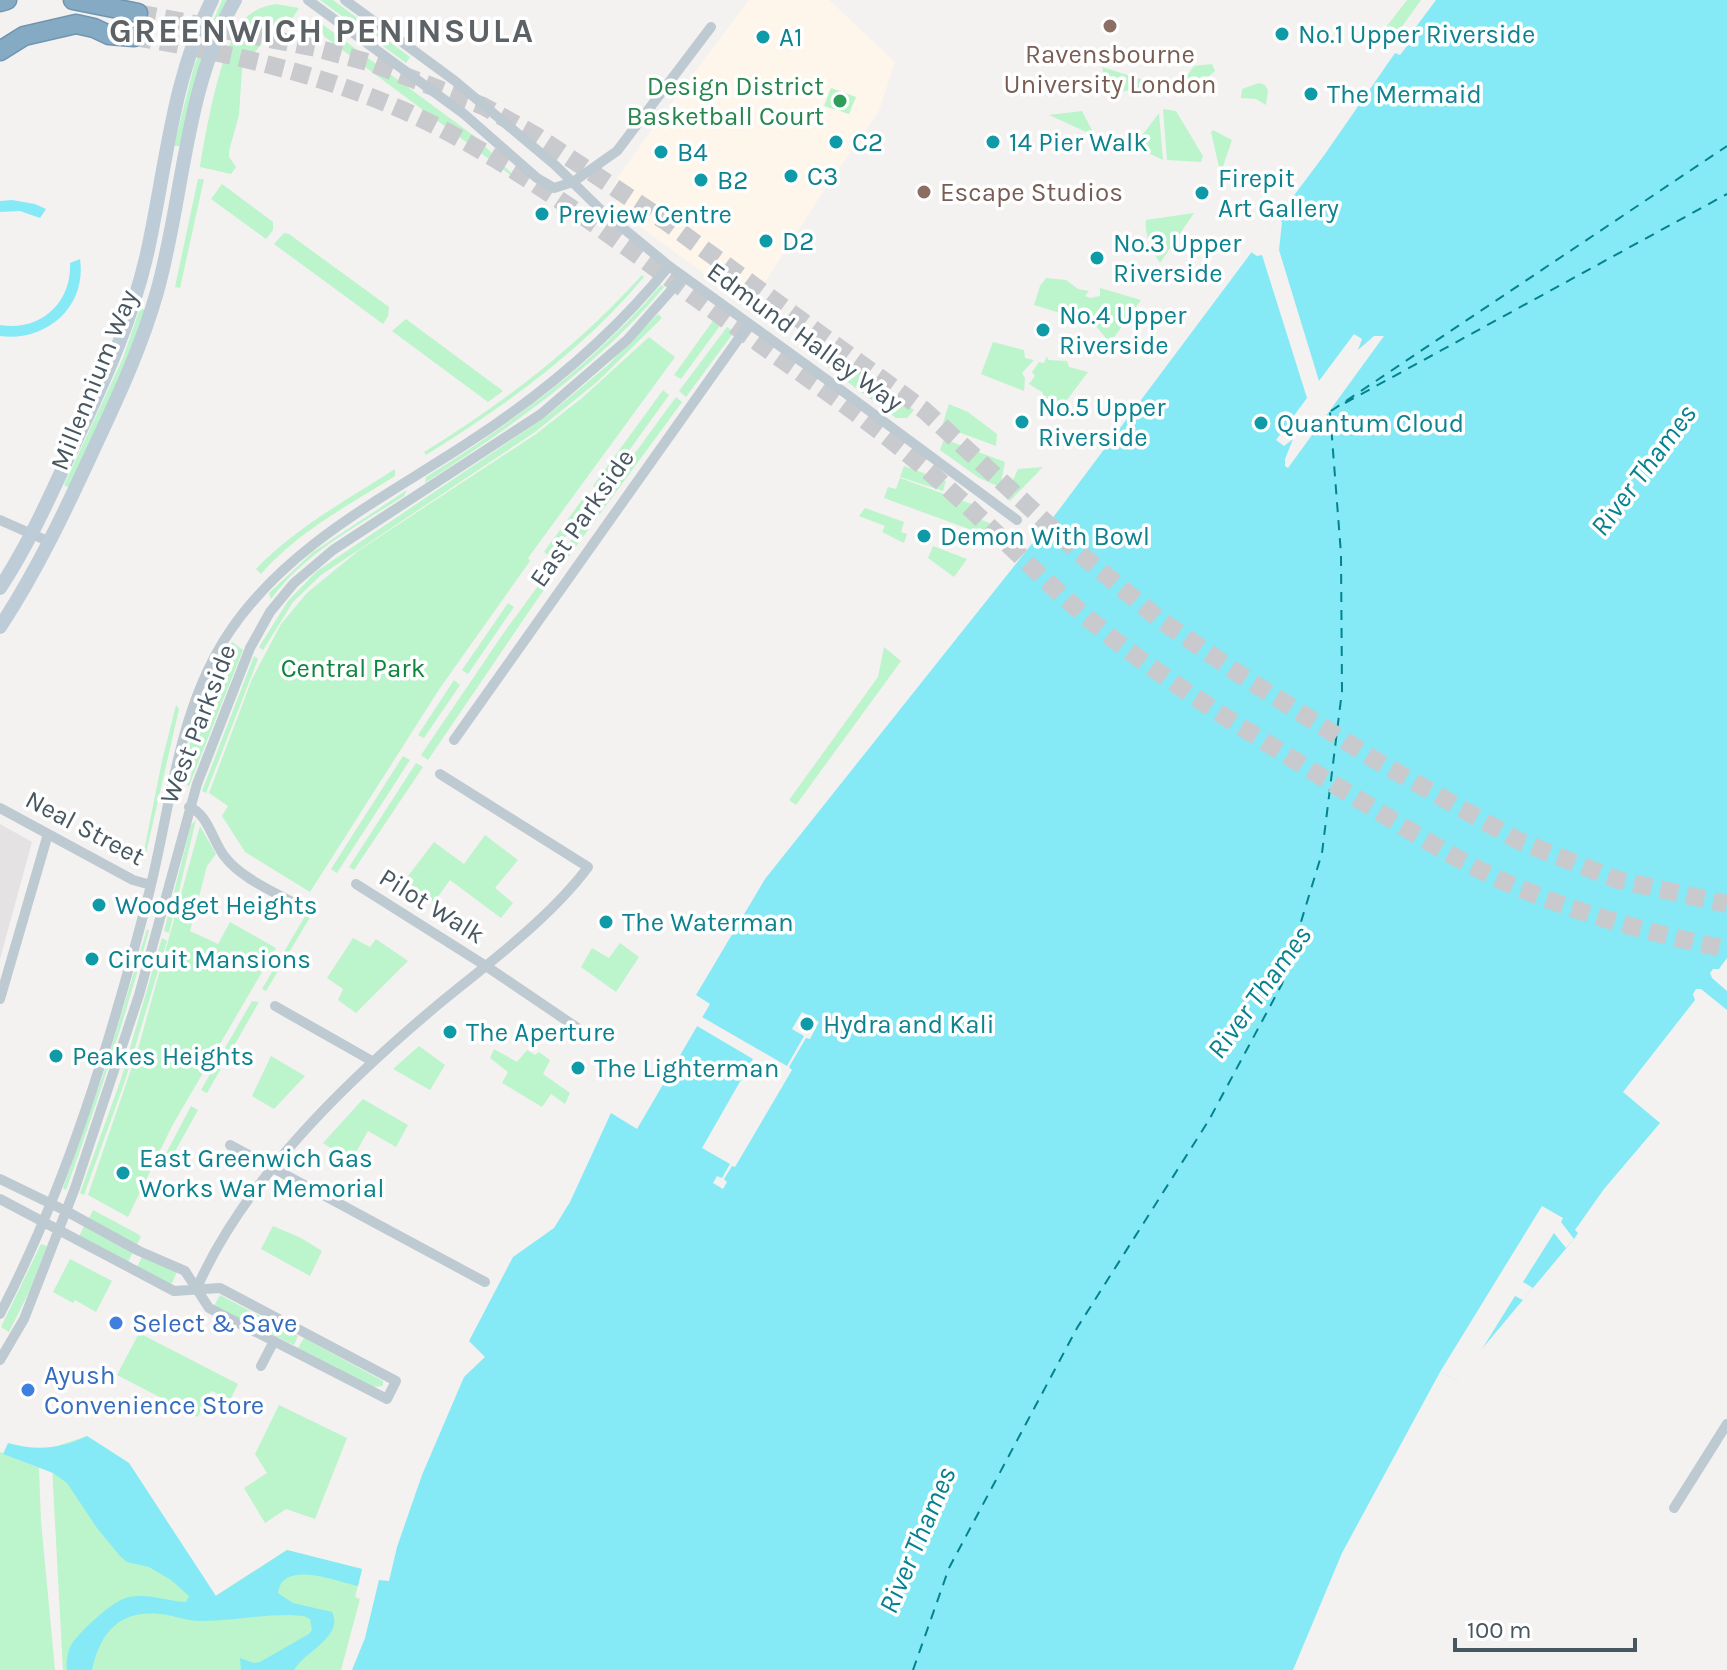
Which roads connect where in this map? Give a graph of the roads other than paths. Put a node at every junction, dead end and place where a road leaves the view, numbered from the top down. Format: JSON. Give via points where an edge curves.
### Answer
{"nodes":[{"id":1,"x":7,"y":0,"type":"edge"},
{"id":2,"x":73,"y":0,"type":"edge"},
{"id":3,"x":212,"y":0,"type":"edge"},
{"id":4,"x":243,"y":0,"type":"edge"},
{"id":5,"x":308,"y":0,"type":"edge"},
{"id":6,"x":345,"y":0,"type":"edge"},
{"id":7,"x":0,"y":2,"type":"edge"},
{"id":8,"x":232,"y":5,"type":"edge"},
{"id":9,"x":138,"y":13,"type":"tunnel mouth"},
{"id":10,"x":711,"y":27,"type":"dead end"},
{"id":11,"x":134,"y":37,"type":"tunnel mouth"},
{"id":12,"x":0,"y":51,"type":"edge"},
{"id":13,"x":573,"y":182,"type":"junction"},
{"id":14,"x":669,"y":266,"type":"junction"},
{"id":15,"x":683,"y":277,"type":"junction"},
{"id":16,"x":138,"y":288,"type":"junction"},
{"id":17,"x":156,"y":294,"type":"junction"},
{"id":18,"x":749,"y":324,"type":"junction"},
{"id":19,"x":0,"y":520,"type":"edge"},
{"id":20,"x":1017,"y":520,"type":"dead end"},
{"id":21,"x":32,"y":534,"type":"junction"},
{"id":22,"x":50,"y":542,"type":"junction"},
{"id":23,"x":0,"y":588,"type":"edge"},
{"id":24,"x":0,"y":627,"type":"edge"},
{"id":25,"x":454,"y":740,"type":"dead end"},
{"id":26,"x":440,"y":774,"type":"dead end"},
{"id":27,"x":189,"y":807,"type":"junction"},
{"id":28,"x":0,"y":808,"type":"edge"},
{"id":29,"x":165,"y":822,"type":"junction"},
{"id":30,"x":48,"y":834,"type":"junction"},
{"id":31,"x":356,"y":884,"type":"dead end"},
{"id":32,"x":151,"y":885,"type":"junction"},
{"id":33,"x":299,"y":906,"type":"dead end"},
{"id":34,"x":486,"y":966,"type":"junction"},
{"id":35,"x":0,"y":999,"type":"edge"},
{"id":36,"x":275,"y":1006,"type":"dead end"},
{"id":37,"x":582,"y":1031,"type":"dead end"},
{"id":38,"x":372,"y":1061,"type":"junction"},
{"id":39,"x":230,"y":1145,"type":"dead end"},
{"id":40,"x":273,"y":1167,"type":"junction"},
{"id":41,"x":0,"y":1179,"type":"edge"},
{"id":42,"x":0,"y":1199,"type":"edge"},
{"id":43,"x":50,"y":1203,"type":"junction"},
{"id":44,"x":66,"y":1211,"type":"junction"},
{"id":45,"x":43,"y":1222,"type":"junction"},
{"id":46,"x":59,"y":1231,"type":"junction"},
{"id":47,"x":485,"y":1282,"type":"dead end"},
{"id":48,"x":196,"y":1290,"type":"junction"},
{"id":49,"x":0,"y":1314,"type":"edge"},
{"id":50,"x":274,"y":1341,"type":"junction"},
{"id":51,"x":0,"y":1360,"type":"edge"},
{"id":52,"x":261,"y":1366,"type":"dead end"},
{"id":53,"x":1727,"y":1424,"type":"edge"},
{"id":54,"x":1674,"y":1508,"type":"dead end"}],
"edges":[{"from":1,"to":7,"type":"highway"},
{"from":2,"to":9,"type":"highway"},
{"from":3,"to":16,"type":"street","name":"Millennium Way","via":[[184,67]]},
{"from":4,"to":8,"type":"street"},
{"from":5,"to":13,"type":"street","via":[[464,114],[545,183],[554,188]]},
{"from":6,"to":13,"type":"street","name":"Edmund Halley Way","via":[[455,81]]},
{"from":8,"to":17,"type":"street","name":"Millennium Way","via":[[203,75]]},
{"from":10,"to":13,"type":"street","via":[[617,151]]},
{"from":11,"to":12,"type":"highway","via":[[76,24],[24,36]]},
{"from":13,"to":14,"type":"street","name":"Edmund Halley Way"},
{"from":14,"to":15,"type":"street","name":"Edmund Halley Way"},
{"from":14,"to":29,"type":"street","name":"West Parkside","via":[[600,340],[526,402],[322,537],[267,584],[228,633],[207,673],[183,738]]},
{"from":15,"to":18,"type":"street","name":"Edmund Halley Way"},
{"from":15,"to":27,"type":"street","name":"West Parkside","via":[[627,340],[541,414],[333,550],[294,583],[250,648]]},
{"from":16,"to":17,"type":"street"},
{"from":16,"to":21,"type":"street","name":"Millennium Way","via":[[105,380]]},
{"from":17,"to":22,"type":"street","name":"Millennium Way","via":[[126,380]]},
{"from":18,"to":20,"type":"street","name":"Edmund Halley Way"},
{"from":18,"to":25,"type":"street","name":"East Parkside"},
{"from":19,"to":21,"type":"street"},
{"from":21,"to":22,"type":"street"},
{"from":21,"to":23,"type":"street","name":"Millennium Way"},
{"from":22,"to":24,"type":"street","name":"Millennium Way"},
{"from":26,"to":34,"type":"street","via":[[588,867]]},
{"from":27,"to":29,"type":"street"},
{"from":27,"to":33,"type":"street","via":[[196,809],[235,868]]},
{"from":27,"to":44,"type":"street","name":"West Parkside","via":[[139,995]]},
{"from":28,"to":30,"type":"street","name":"Neal Street"},
{"from":29,"to":32,"type":"street","name":"West Parkside"},
{"from":30,"to":32,"type":"street","name":"Neal Street"},
{"from":30,"to":35,"type":"street"},
{"from":31,"to":34,"type":"street","name":"Pilot Walk"},
{"from":32,"to":43,"type":"street","name":"West Parkside","via":[[96,1076]]},
{"from":34,"to":37,"type":"street","name":"Pilot Walk"},
{"from":34,"to":38,"type":"street"},
{"from":36,"to":38,"type":"street"},
{"from":38,"to":40,"type":"street"},
{"from":39,"to":40,"type":"street"},
{"from":40,"to":47,"type":"street"},
{"from":40,"to":48,"type":"street","via":[[210,1259]]},
{"from":41,"to":43,"type":"street"},
{"from":42,"to":45,"type":"street"},
{"from":43,"to":44,"type":"street"},
{"from":43,"to":45,"type":"street","name":"West Parkside"},
{"from":44,"to":46,"type":"street","name":"West Parkside"},
{"from":44,"to":48,"type":"street","via":[[185,1271]]},
{"from":45,"to":46,"type":"street"},
{"from":45,"to":49,"type":"street","name":"West Parkside"},
{"from":46,"to":48,"type":"street","via":[[174,1291]]},
{"from":46,"to":51,"type":"street","name":"West Parkside","via":[[24,1319]]},
{"from":48,"to":50,"type":"street","via":[[209,1308]]},
{"from":48,"to":50,"type":"street","via":[[220,1288],[396,1381],[387,1399]]},
{"from":50,"to":52,"type":"street"},
{"from":53,"to":54,"type":"street"}]}
